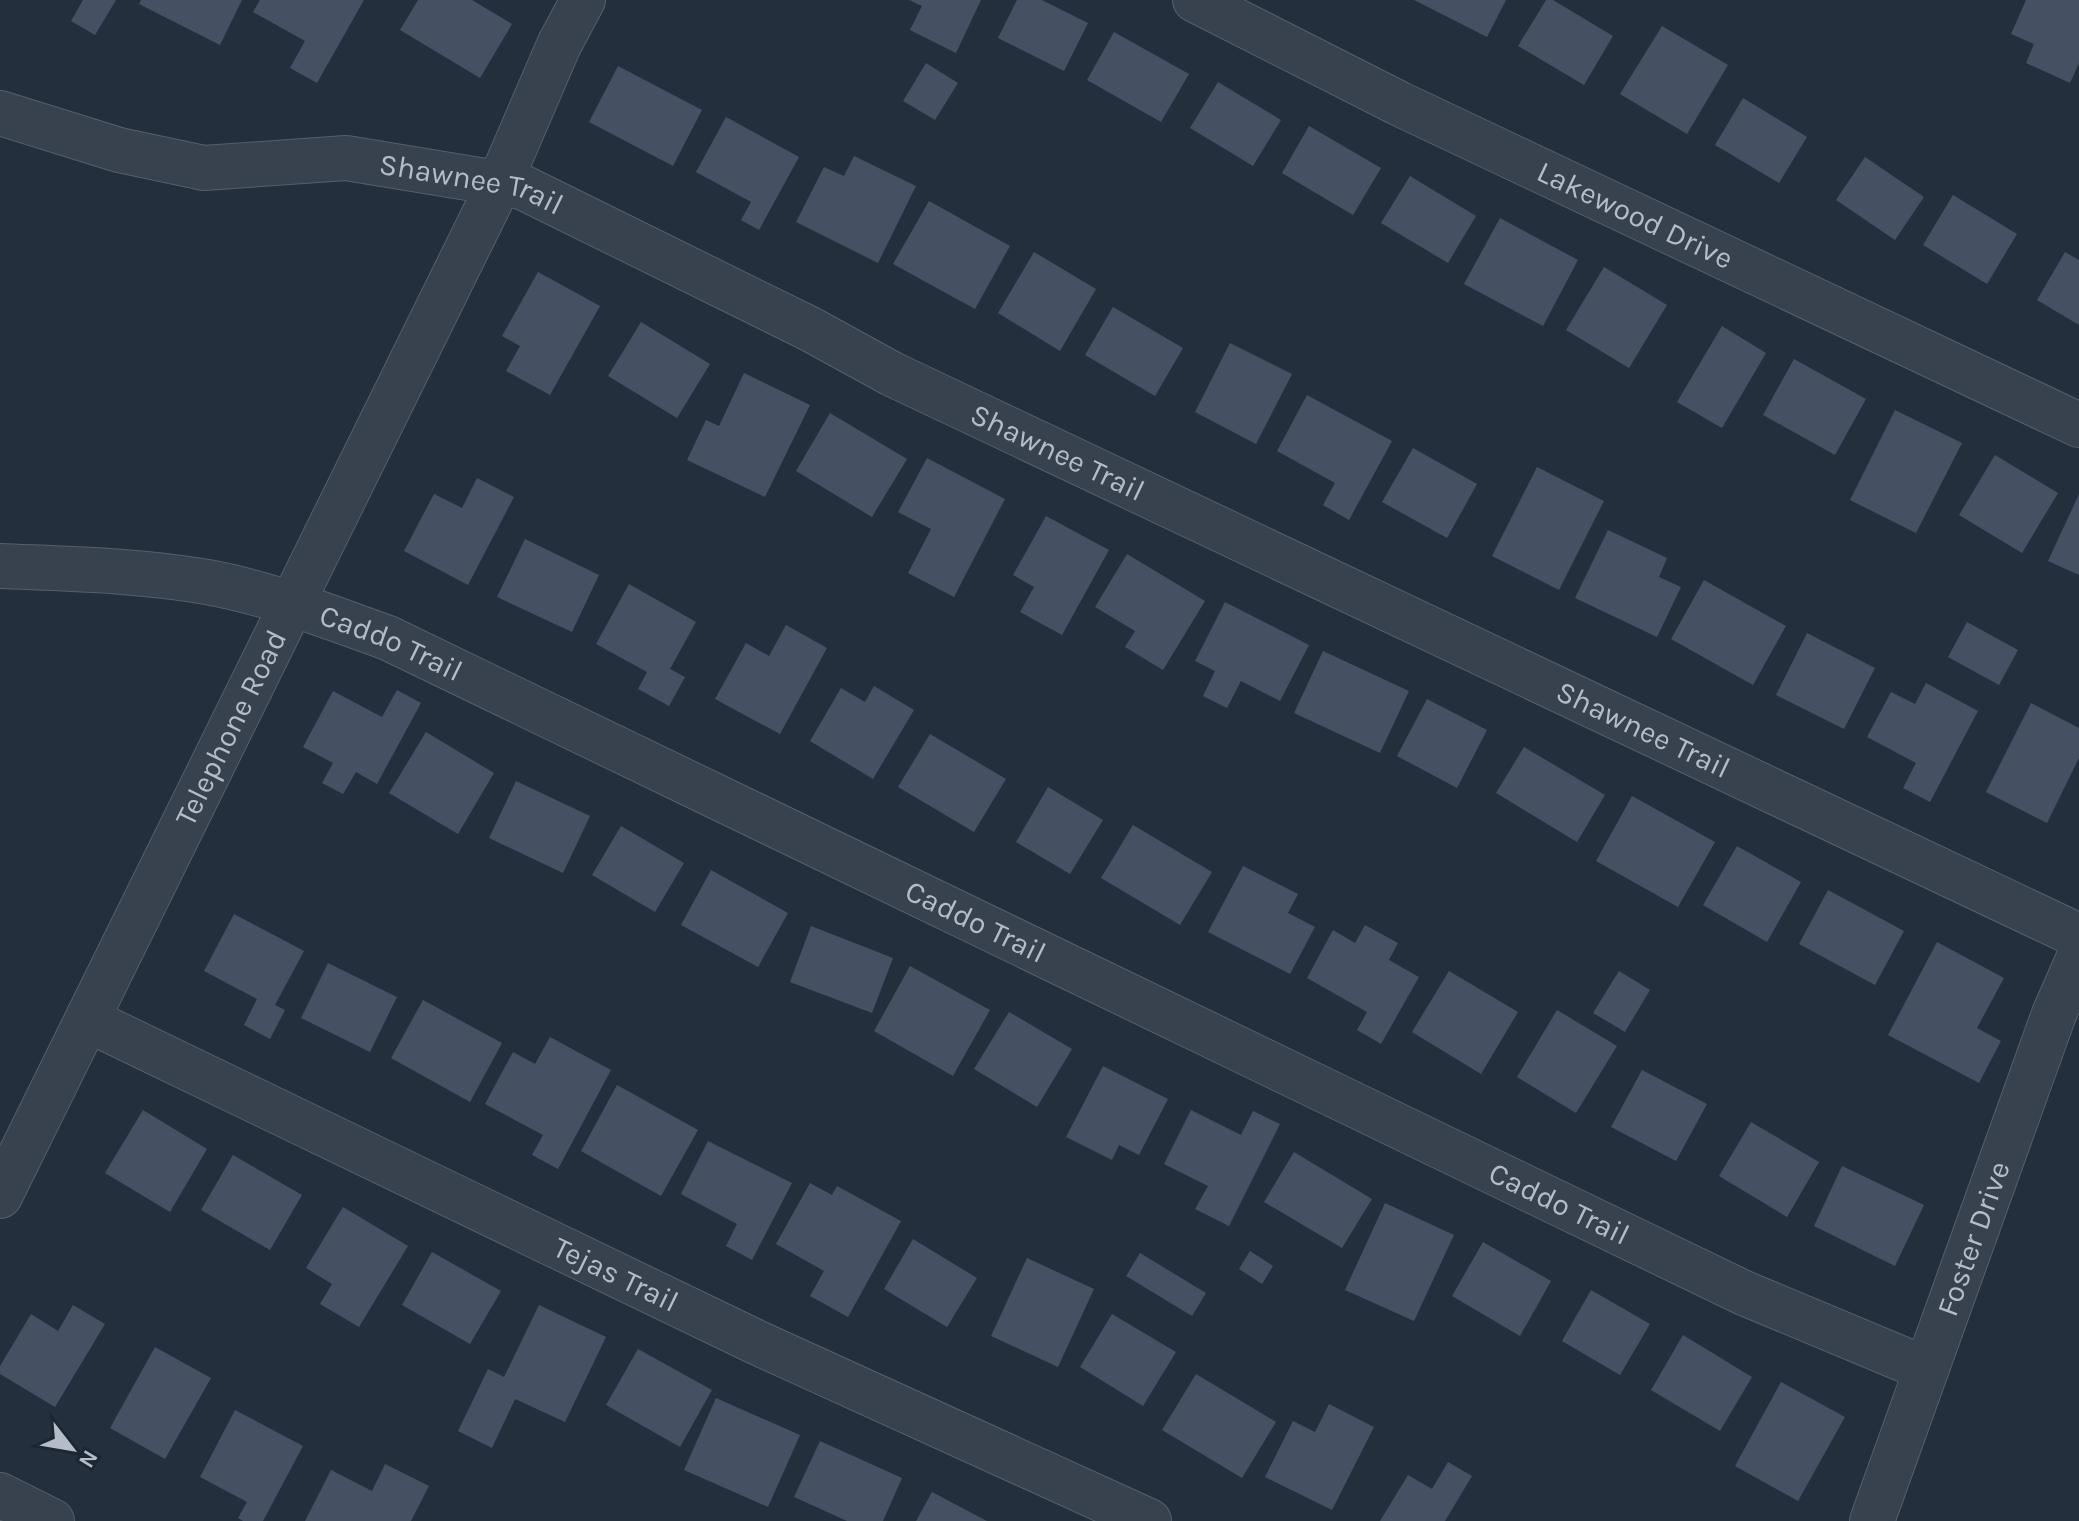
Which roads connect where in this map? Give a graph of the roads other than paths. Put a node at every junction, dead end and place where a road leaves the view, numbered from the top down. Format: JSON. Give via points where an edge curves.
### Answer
{"nodes":[{"id":1,"x":583,"y":0,"type":"edge"},
{"id":2,"x":1195,"y":0,"type":"edge"},
{"id":3,"x":0,"y":113,"type":"edge"},
{"id":4,"x":500,"y":182,"type":"junction"},
{"id":5,"x":2079,"y":425,"type":"edge"},
{"id":6,"x":0,"y":566,"type":"edge"},
{"id":7,"x":290,"y":603,"type":"junction"},
{"id":8,"x":2079,"y":936,"type":"edge"},
{"id":9,"x":2079,"y":957,"type":"edge"},
{"id":10,"x":88,"y":1020,"type":"junction"},
{"id":11,"x":0,"y":1196,"type":"edge"},
{"id":12,"x":1926,"y":1369,"type":"junction"},
{"id":13,"x":0,"y":1495,"type":"edge"},
{"id":14,"x":52,"y":1521,"type":"edge"},
{"id":15,"x":1149,"y":1521,"type":"edge"},
{"id":16,"x":1872,"y":1521,"type":"edge"}],
"edges":[{"from":1,"to":4,"type":"street","name":"Telephone Road"},
{"from":2,"to":5,"type":"street","name":"Lakewood Drive","via":[[1400,104]]},
{"from":3,"to":4,"type":"street","name":"Shawnee Trail","via":[[119,150],[204,168],[346,158]]},
{"from":4,"to":7,"type":"street","name":"Telephone Road"},
{"from":4,"to":8,"type":"street","name":"Shawnee Trail","via":[[522,187],[892,374]]},
{"from":6,"to":7,"type":"street","name":"Caddo Trail","via":[[120,570],[209,582]]},
{"from":7,"to":10,"type":"street","name":"Telephone Road"},
{"from":7,"to":12,"type":"street","name":"Caddo Trail","via":[[388,638],[1730,1286]]},
{"from":9,"to":12,"type":"street","name":"Foster Drive"},
{"from":10,"to":11,"type":"street","name":"Telephone Road"},
{"from":10,"to":15,"type":"street","name":"Tejas Trail","via":[[758,1343]]},
{"from":12,"to":16,"type":"street","name":"Foster Drive"},
{"from":13,"to":14,"type":"street"}]}
